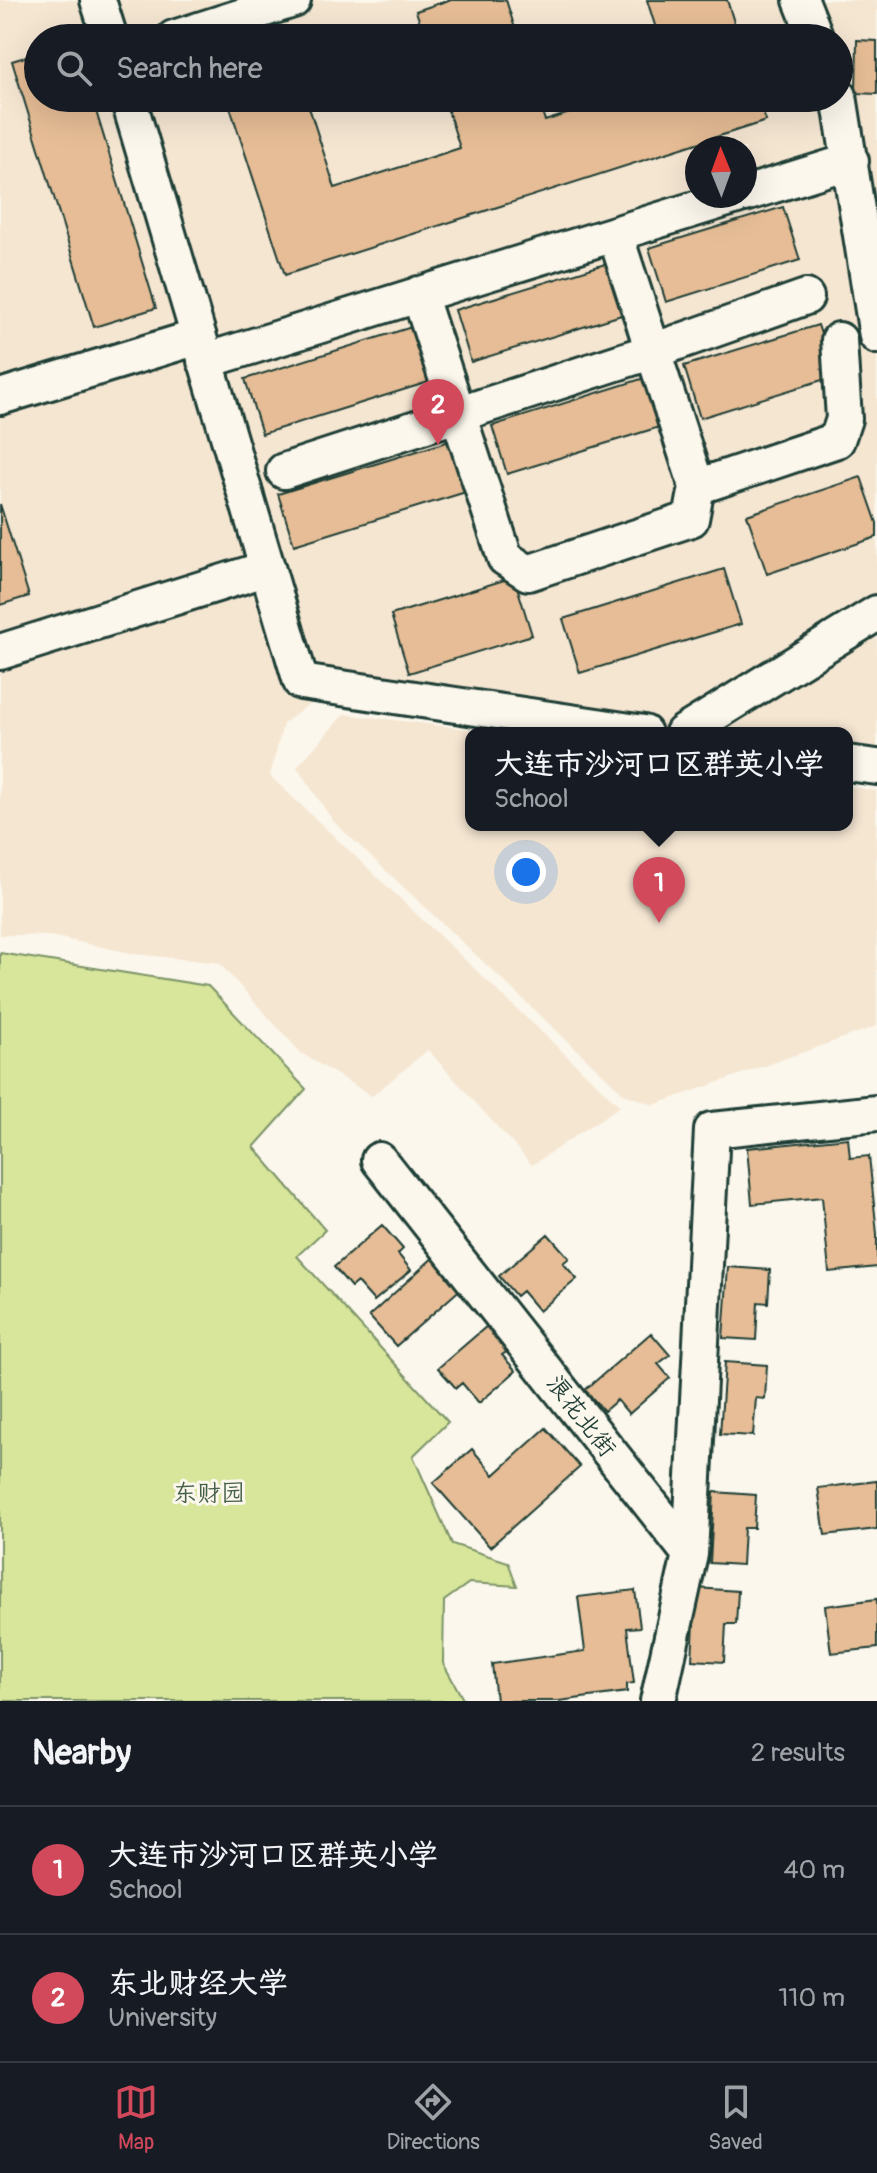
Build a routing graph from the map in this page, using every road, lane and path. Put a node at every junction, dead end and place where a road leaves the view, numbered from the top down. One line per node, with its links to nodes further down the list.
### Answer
1 (98, 0): 4 (street)
2 (293, 0): 5 (street)
3 (801, 0): 6 (street)
4 (106, 24)
5 (218, 24)
6 (810, 24)
7 (132, 112): 17 (street)
8 (842, 112): 9 (street)
9 (851, 161): 10 (street); 15 (street)
10 (757, 190)
11 (698, 208): 12 (street)
12 (615, 234): 13 (street); 18 (street)
13 (419, 294): 17 (street); 20 (street)
14 (806, 297): 18 (street)
15 (877, 336)
16 (839, 340): 22 (street)
17 (201, 349): 19 (street); 23 (street)
18 (653, 351): 20 (street); 22 (street)
19 (0, 397)
20 (458, 414): 21 (street); 22 (street)
21 (284, 471)
22 (697, 487)
23 (265, 569): 25 (street); 26 (street)
24 (877, 613): 27 (street)
25 (0, 652)
26 (604, 727)
27 (693, 727)
28 (853, 764): 29 (street)
29 (877, 767)
30 (877, 1113): 32 (street)
31 (379, 1160): 32 (street, 浪花北街)
32 (690, 1554): 33 (street)
33 (658, 1701)

